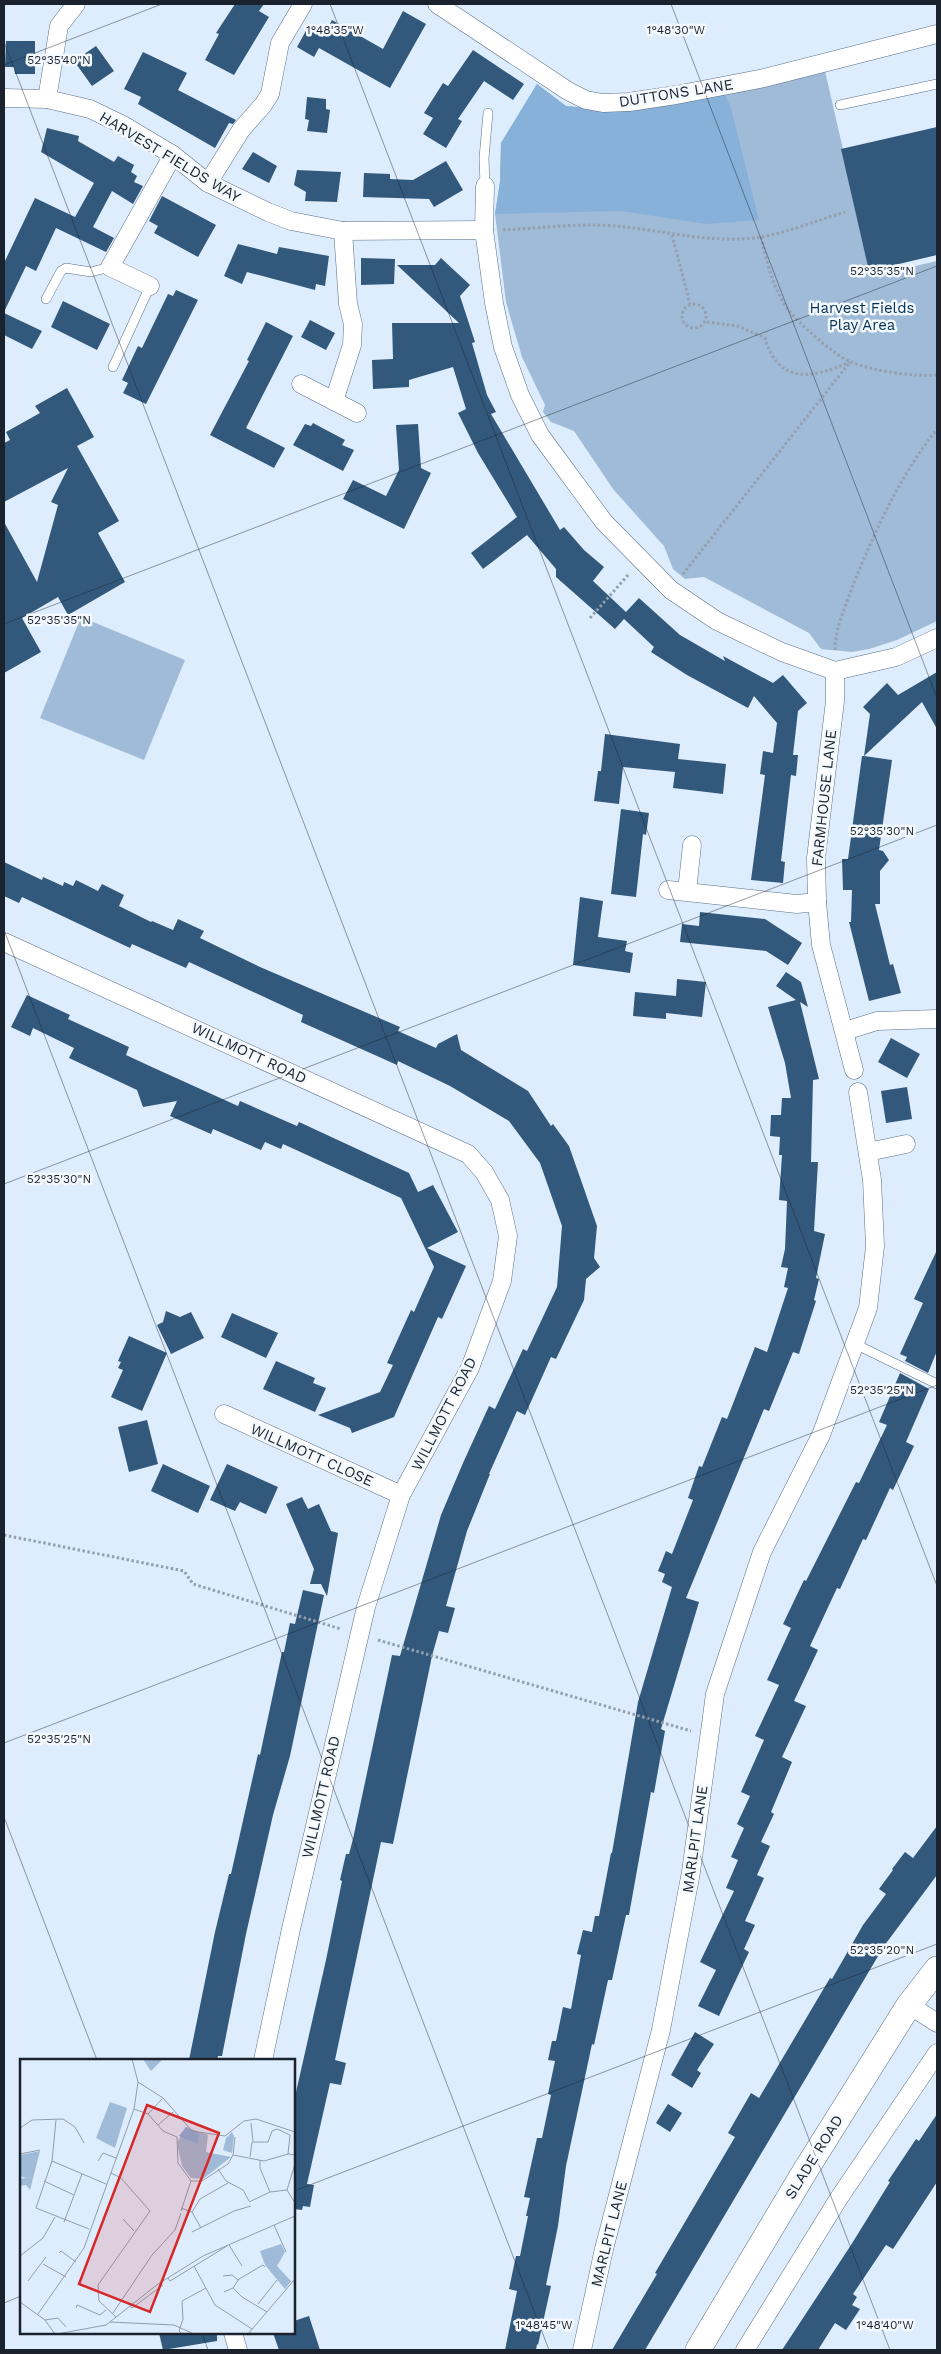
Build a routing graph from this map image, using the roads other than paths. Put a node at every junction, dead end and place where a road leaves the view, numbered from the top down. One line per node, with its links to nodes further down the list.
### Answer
1 (76, 4): 7 (street)
2 (303, 4): 11 (street)
3 (437, 4): 4 (street, DUTTONS LANE)
4 (937, 34)
5 (937, 84): 8 (lane)
6 (4, 98): 7 (street, HARVEST FIELDS WAY)
7 (47, 99): 10 (street, HARVEST FIELDS WAY)
8 (840, 105)
9 (488, 114): 12 (lane)
10 (173, 155): 11 (street, HARVEST FIELDS WAY); 15 (street)
11 (208, 183): 13 (street, HARVEST FIELDS WAY)
12 (485, 186): 14 (street)
13 (343, 230): 14 (street, HARVEST FIELDS WAY); 20 (street)
14 (484, 230): 23 (street)
15 (110, 267): 16 (street); 17 (lane)
16 (150, 286): 18 (lane)
17 (46, 299)
18 (113, 367)
19 (302, 384): 20 (street)
20 (334, 401): 21 (street)
21 (357, 413)
22 (937, 638): 23 (street)
23 (835, 671): 27 (street, FARMHOUSE LANE)
24 (692, 845): 26 (street)
25 (668, 890): 26 (street)
26 (687, 891): 27 (street)
27 (817, 902): 30 (street, FARMHOUSE LANE)
28 (4, 942): 38 (street, WILLMOTT ROAD)
29 (937, 1019): 30 (street)
30 (845, 1031): 31 (street, FARMHOUSE LANE)
31 (854, 1070)
32 (858, 1092): 34 (street, MARLPIT LANE)
33 (906, 1144): 34 (street)
34 (868, 1152): 35 (street, MARLPIT LANE)
35 (855, 1344): 36 (lane); 46 (street, MARLPIT LANE)
36 (937, 1384)
37 (224, 1414): 38 (street, WILLMOTT CLOSE)
38 (401, 1495): 43 (street, WILLMOTT ROAD)
39 (937, 1969): 40 (main road, SLADE ROAD)
40 (909, 2005): 41 (street); 47 (main road, SLADE ROAD)
41 (937, 2023)
42 (937, 2053): 48 (street)
43 (263, 2059)
44 (233, 2334): 45 (street)
45 (238, 2350)
46 (582, 2350)
47 (698, 2350)
48 (745, 2350)

